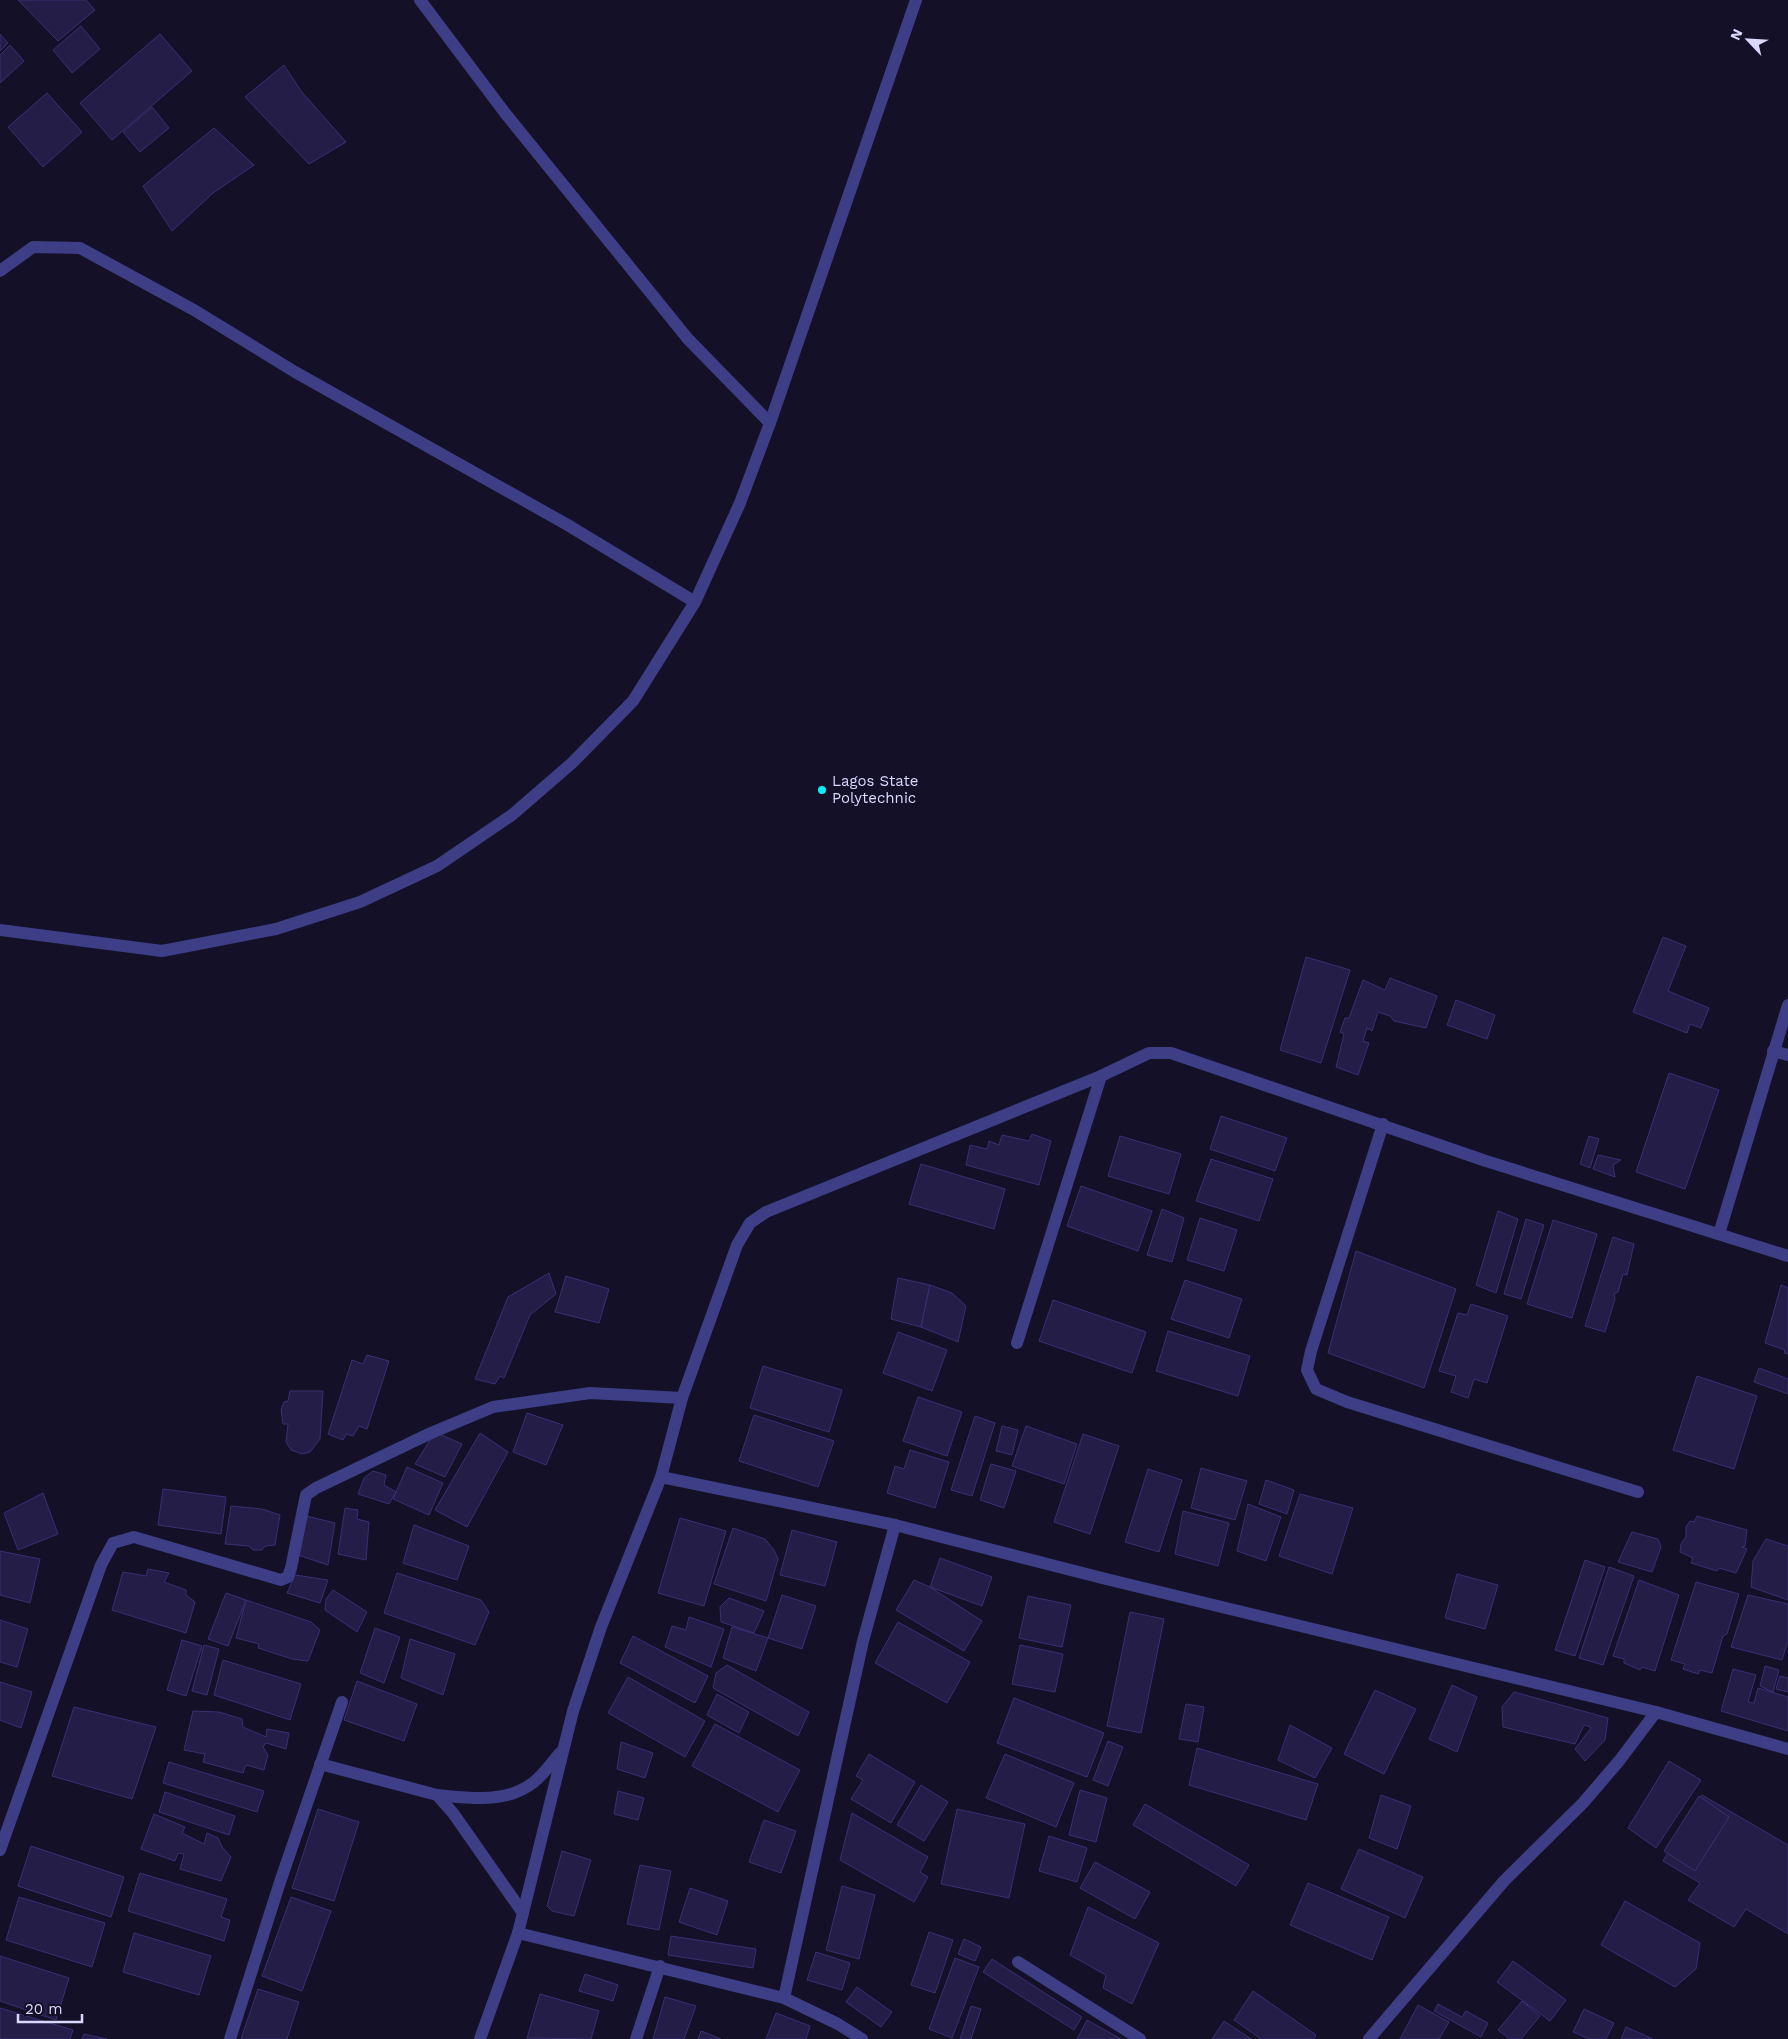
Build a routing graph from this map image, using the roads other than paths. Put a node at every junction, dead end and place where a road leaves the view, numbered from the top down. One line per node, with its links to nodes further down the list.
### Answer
1 (420, 0): 4 (street)
2 (916, 0): 4 (street)
3 (0, 271): 5 (street)
4 (770, 423): 5 (street)
5 (695, 602): 6 (street)
6 (0, 930)
7 (1788, 1005): 8 (street)
8 (1773, 1051): 9 (street); 12 (street)
9 (1788, 1055)
10 (1101, 1076): 11 (street); 14 (street); 15 (street)
11 (1383, 1124): 12 (street); 17 (street)
12 (1719, 1234): 13 (street)
13 (1788, 1256)
14 (1017, 1343)
15 (682, 1398): 16 (street); 25 (street)
16 (660, 1477): 18 (street); 22 (street)
17 (1638, 1492)
18 (895, 1525): 20 (street); 31 (street)
19 (342, 1702): 23 (street)
20 (1656, 1712): 21 (street); 37 (street)
21 (1788, 1749)
22 (561, 1753): 24 (street); 27 (street)
23 (320, 1764): 24 (street); 32 (street)
24 (437, 1795): 27 (street)
25 (5, 1816): 26 (street)
26 (0, 1850)
27 (523, 1913): 28 (street)
28 (518, 1933): 30 (street); 33 (street)
29 (1018, 1962): 36 (street)
30 (660, 1966): 31 (street); 34 (street)
31 (784, 1998): 35 (street)
32 (230, 2039)
33 (480, 2039)
34 (636, 2039)
35 (862, 2039)
36 (1140, 2039)
37 (1369, 2039)

